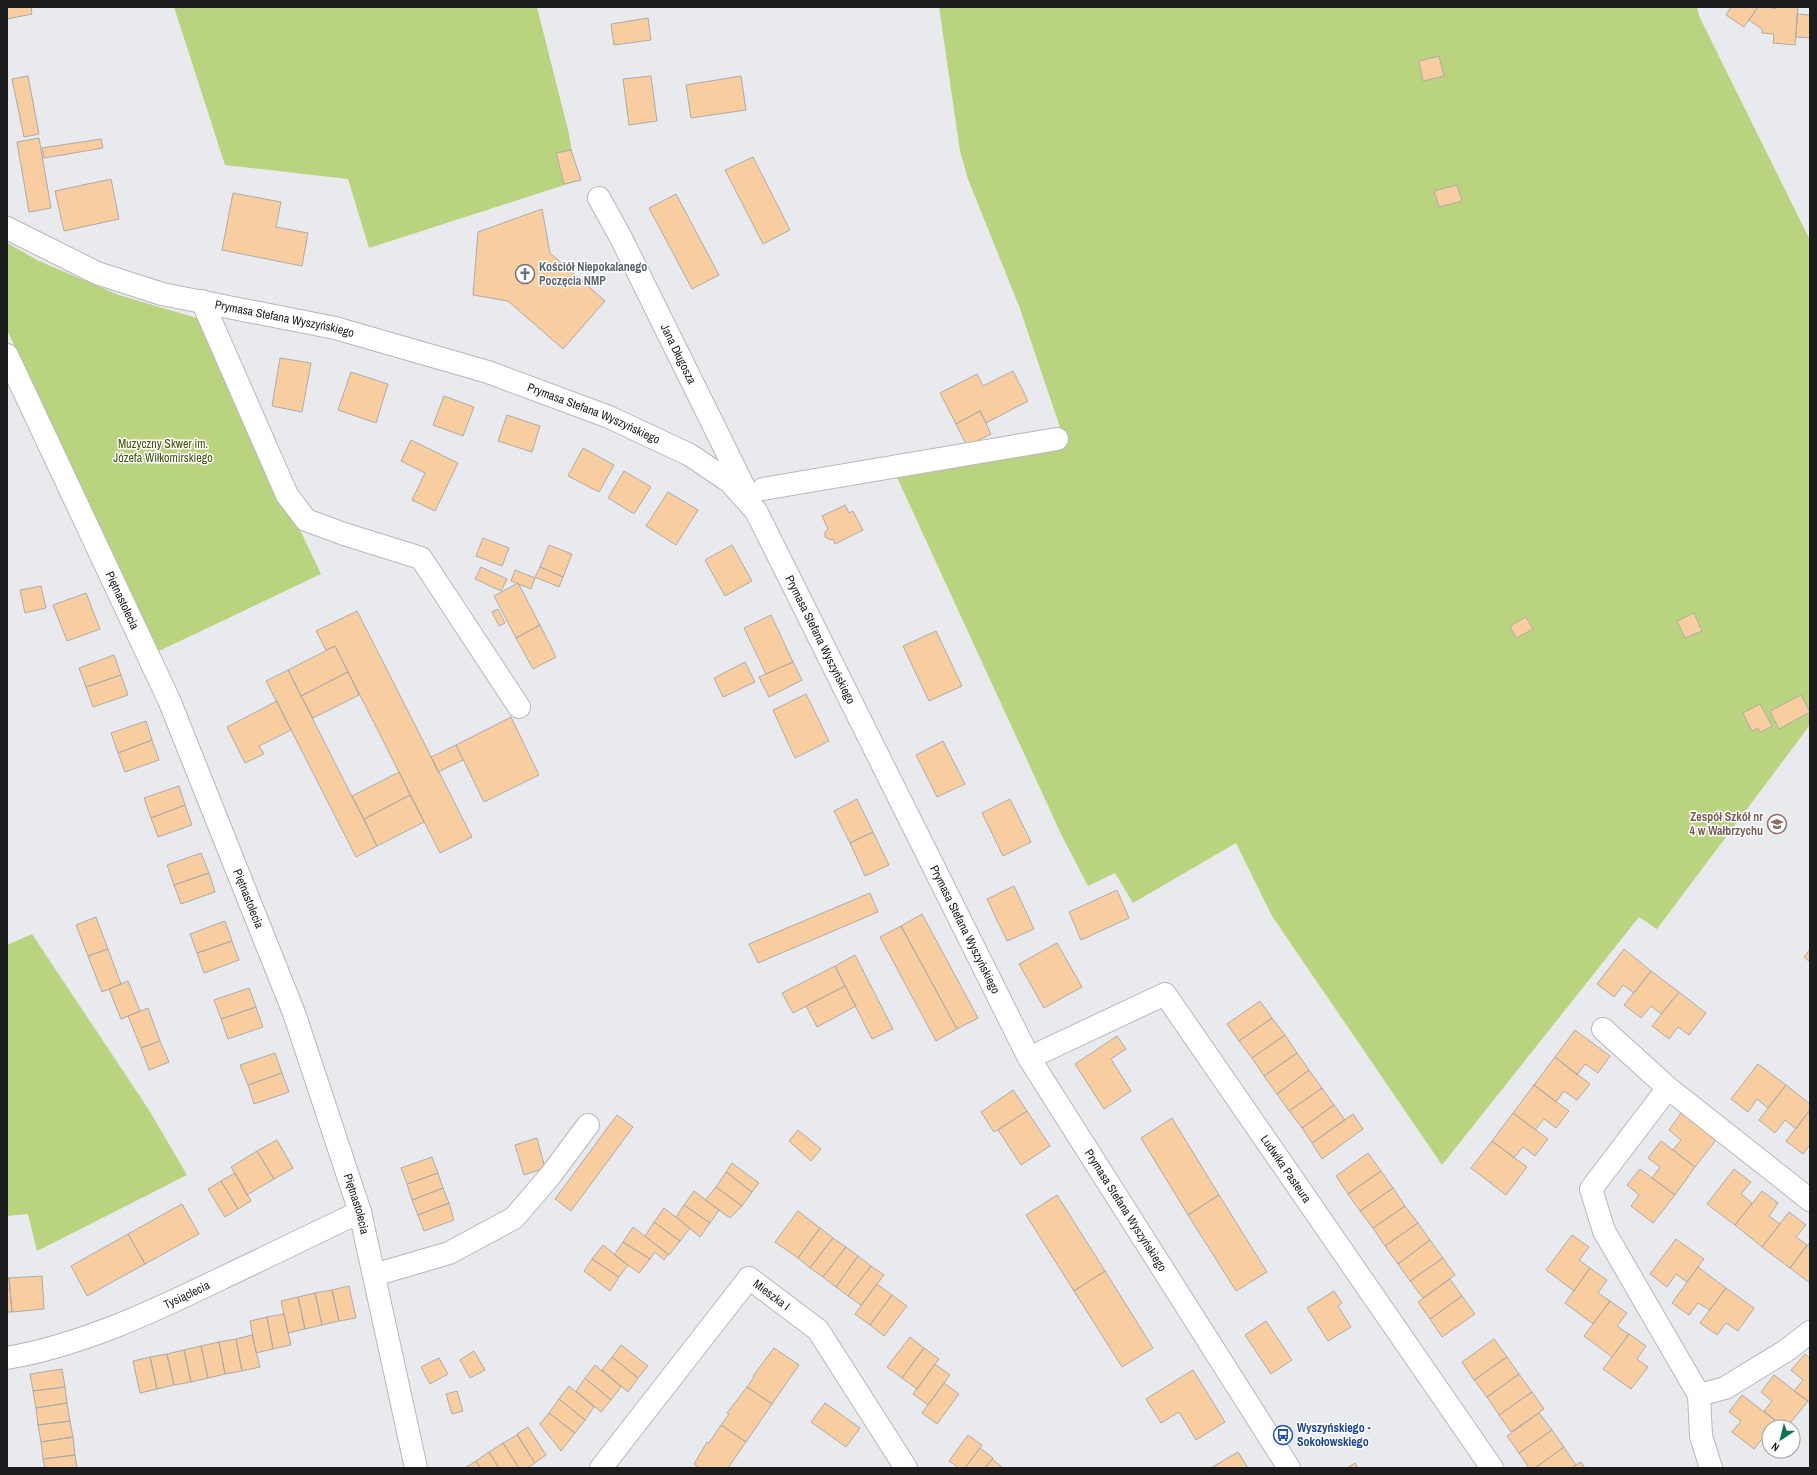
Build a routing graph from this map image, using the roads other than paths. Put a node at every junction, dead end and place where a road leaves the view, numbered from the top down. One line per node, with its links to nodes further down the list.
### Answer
1 (599, 198): 7 (street, Jana Długosza)
2 (7, 228): 3 (street, Prymasa Stefana Wyszyńskiego)
3 (202, 302): 7 (street, Prymasa Stefana Wyszyńskiego); 8 (street)
4 (7, 355): 14 (street, Piętnastolecia)
5 (1057, 439): 6 (street)
6 (763, 489)
7 (756, 511): 10 (street, Prymasa Stefana Wyszyńskiego)
8 (519, 707)
9 (1603, 1029): 11 (street)
10 (1029, 1058): 22 (street, Prymasa Stefana Wyszyńskiego); 23 (street, Ludwika Pasteura)
11 (1668, 1088): 13 (street); 18 (street)
12 (588, 1125): 15 (street)
13 (1810, 1200)
14 (360, 1212): 15 (street, Piętnastolecia); 17 (street, Tysiąclecia)
15 (374, 1275): 19 (street, Piętnastolecia)
16 (1810, 1332): 18 (street)
17 (7, 1358)
18 (1699, 1395): 24 (street)
19 (416, 1468)
20 (601, 1468): 21 (street, Mieszka I)
21 (906, 1468)
22 (1289, 1468)
23 (1492, 1468)
24 (1711, 1468)

